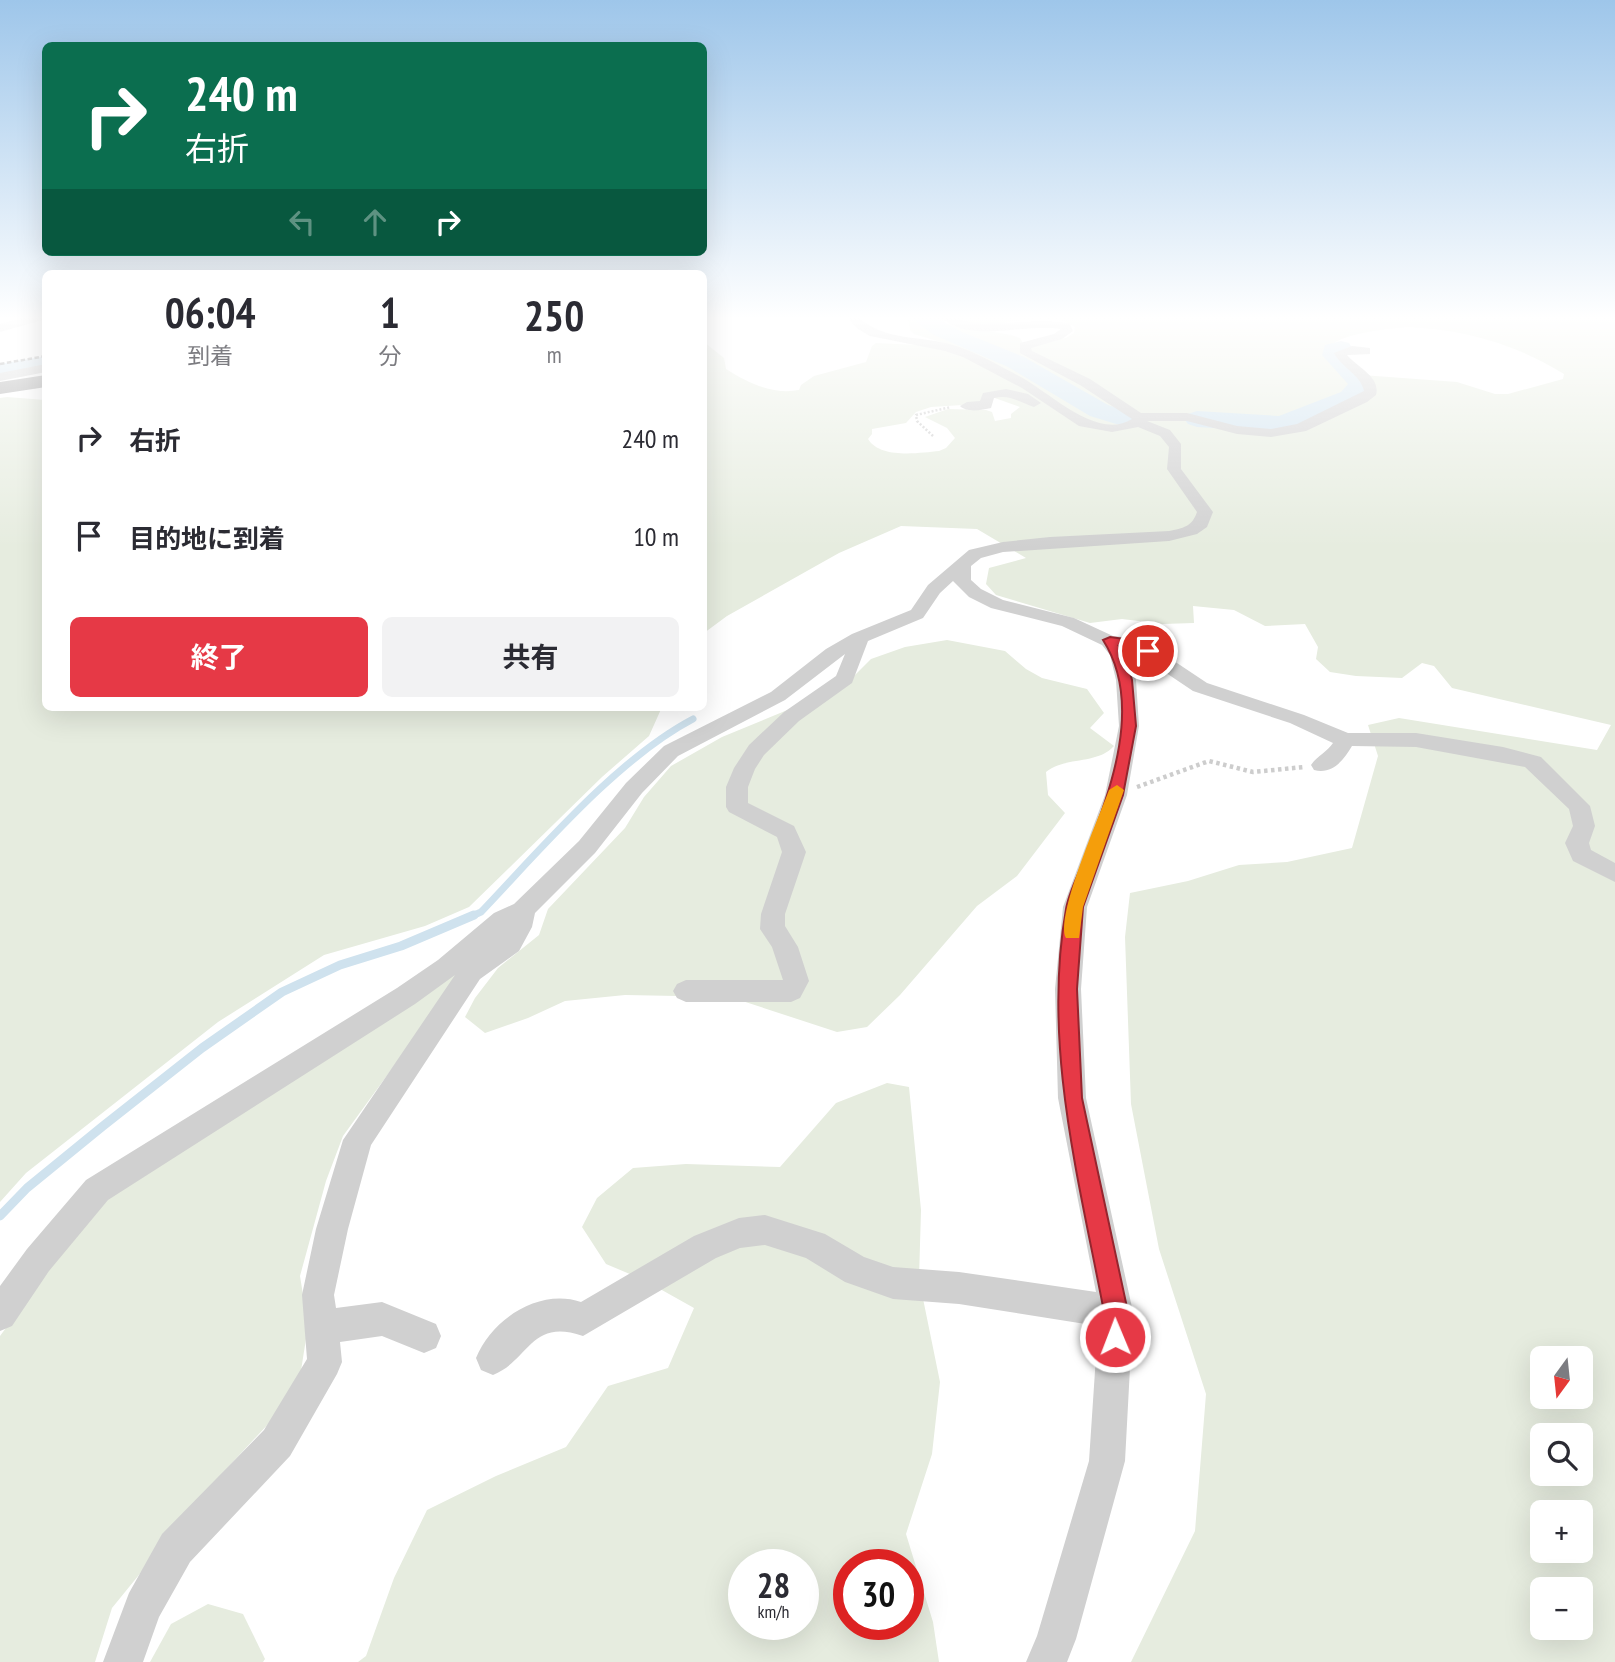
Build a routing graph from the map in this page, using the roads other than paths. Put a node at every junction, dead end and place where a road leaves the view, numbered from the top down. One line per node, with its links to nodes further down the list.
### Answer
1 (994, 394): 6 (street)
2 (1016, 394): 7 (street)
3 (1039, 394): 7 (street)
4 (1099, 394): 7 (street)
5 (1368, 394): 7 (street)
6 (967, 406)
7 (1133, 422): 8 (street)
8 (963, 566): 9 (street); 10 (street)
9 (859, 638): 14 (street); 15 (street)
10 (1110, 640): 11 (street); 16 (street)
11 (1345, 740): 12 (street); 13 (street)
12 (1322, 765)
13 (1615, 873)
14 (523, 910): 17 (street); 18 (street)
15 (686, 991)
16 (1116, 1312): 20 (street); 22 (street)
17 (0, 1314)
18 (323, 1333): 19 (street); 21 (street)
19 (424, 1336)
20 (493, 1358)
21 (123, 1662)
22 (1046, 1662)

